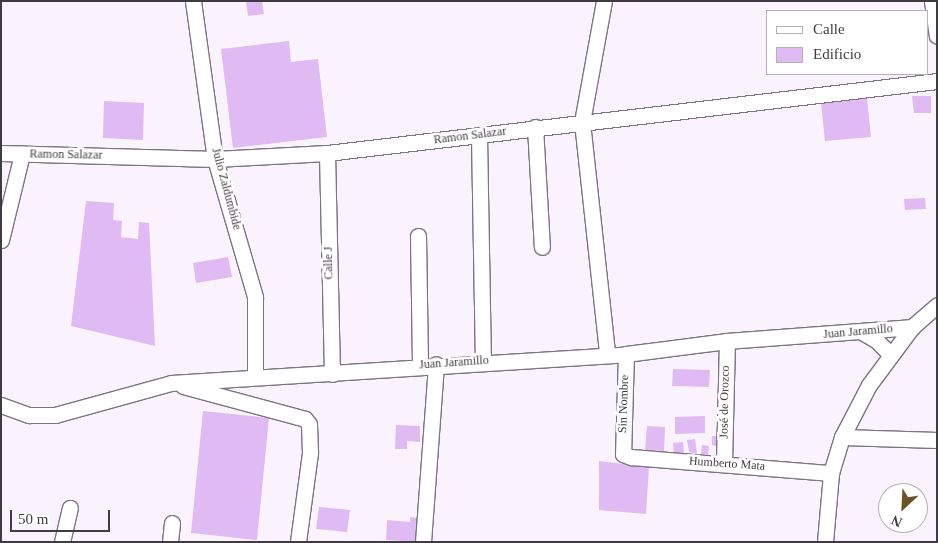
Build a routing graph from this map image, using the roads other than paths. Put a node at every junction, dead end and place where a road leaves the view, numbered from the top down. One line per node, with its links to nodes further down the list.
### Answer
1 (193, 1): 12 (street, Julio Zaldumbide)
2 (604, 1): 6 (street)
3 (932, 1): 4 (street)
4 (937, 36)
5 (937, 81): 6 (street, Ramon Salazar)
6 (582, 122): 7 (street, Ramon Salazar); 20 (street)
7 (535, 127): 8 (street, Ramon Salazar); 15 (street)
8 (479, 136): 10 (street, Ramon Salazar); 23 (street)
9 (1, 153): 11 (street, Ramon Salazar)
10 (327, 153): 12 (street, Ramon Salazar); 26 (street, Calle J)
11 (22, 154): 12 (street, Ramon Salazar); 14 (street)
12 (215, 159): 27 (street, Julio Zaldumbide)
13 (418, 236): 25 (street)
14 (1, 240)
15 (542, 247)
16 (937, 305): 17 (street)
17 (912, 327): 18 (street, Juan Jaramillo); 22 (street)
18 (862, 332): 19 (street, Juan Jaramillo); 22 (street)
19 (727, 341): 21 (street, Juan Jaramillo); 33 (street, José de Orozco)
20 (607, 354): 21 (street, Juan Jaramillo); 23 (street, Juan Jaramillo)
21 (626, 354): 32 (street, Sin Nombre)
22 (891, 355): 30 (street)
23 (483, 361): 24 (street, Juan Jaramillo)
24 (436, 364): 25 (street, Juan Jaramillo); 40 (street)
25 (420, 365): 26 (street, Juan Jaramillo)
26 (332, 374): 27 (street, Juan Jaramillo)
27 (255, 375): 28 (street, Juan Jaramillo)
28 (172, 383): 29 (street, Juan Jaramillo); 39 (street)
29 (1, 405)
30 (842, 437): 31 (street); 34 (street)
31 (937, 440)
32 (623, 454): 33 (street, Humberto Mata)
33 (724, 462): 34 (street, Humberto Mata)
34 (830, 473): 41 (street)
35 (70, 508): 37 (street)
36 (172, 523): 38 (street)
37 (62, 542)
38 (170, 542)
39 (298, 542)
40 (423, 542)
41 (825, 542)

